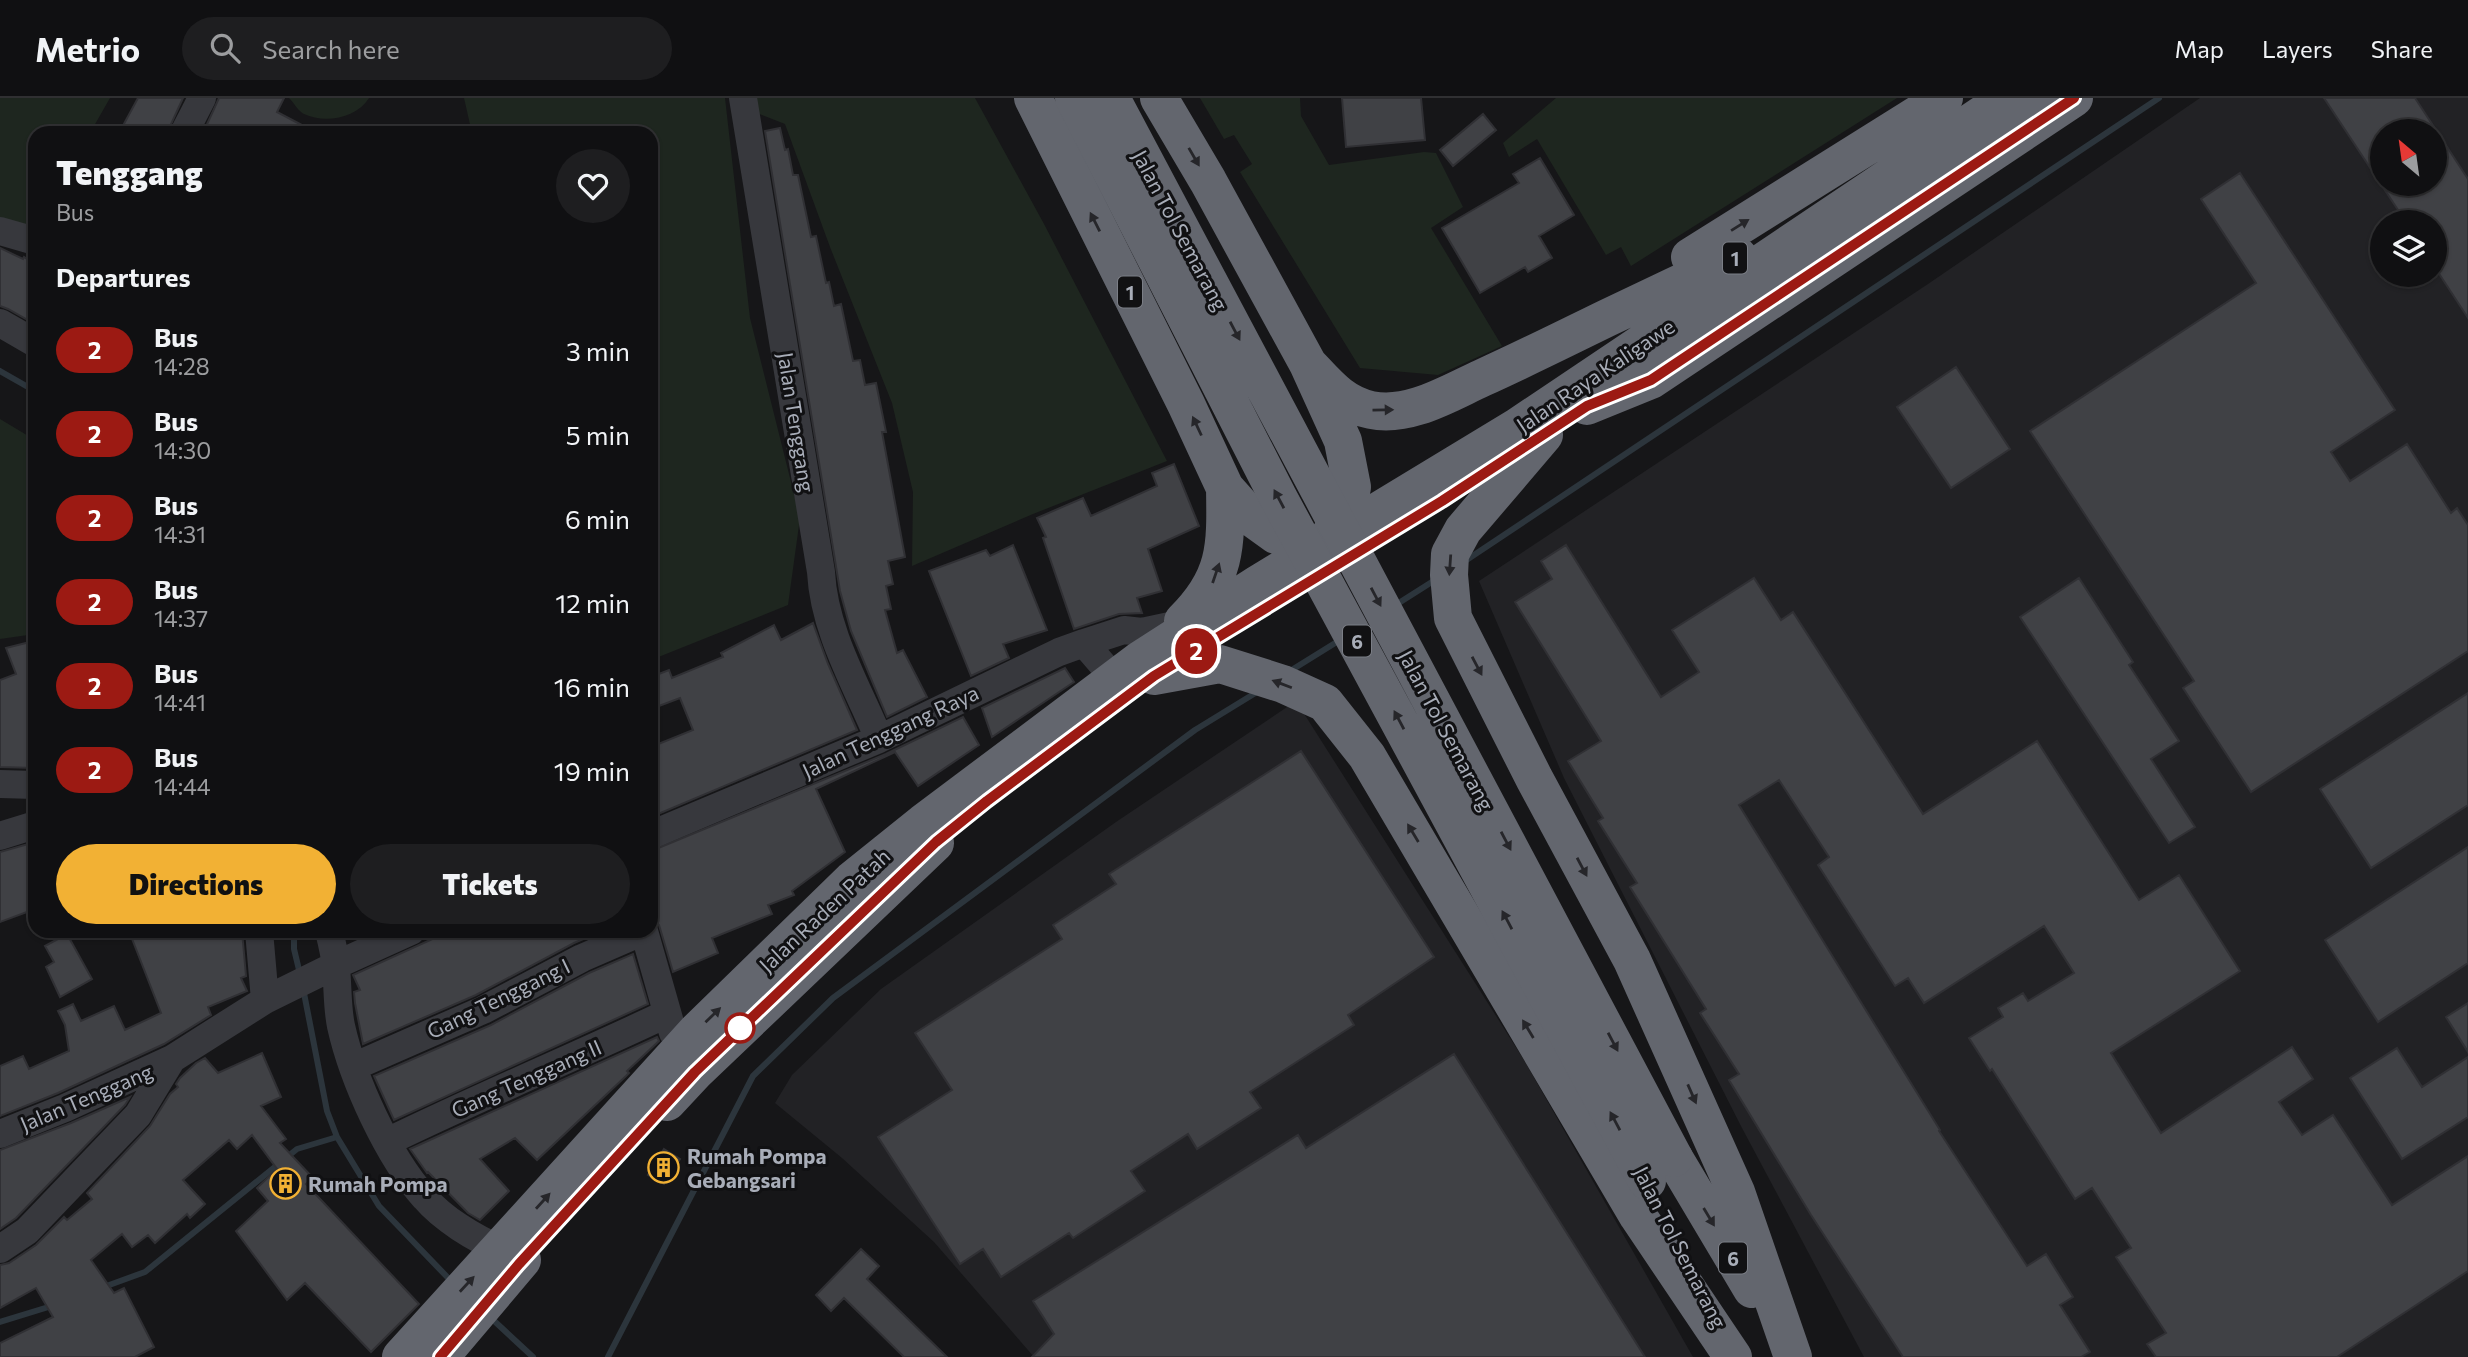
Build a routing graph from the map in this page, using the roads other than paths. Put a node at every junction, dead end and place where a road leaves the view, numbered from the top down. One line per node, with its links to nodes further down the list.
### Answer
1 (202, 98): 11 (street)
2 (743, 98): 27 (street, Jalan Tenggang)
3 (1033, 98): 20 (highway, 1, one-way to 3)
4 (1073, 98): 46 (highway, Jalan Tol Semarang / 6, one-way to 4, bridge)
5 (1111, 98): 46 (highway, Jalan Tol Semarang / 6, one-way to 46, bridge)
6 (1159, 98): 18 (highway, 1, one-way to 18)
7 (1944, 98): 15 (highway, one-way to 7)
8 (2007, 98): 12 (highway, 1)
9 (2043, 98): 19 (highway, 1)
10 (2074, 98): 19 (highway)
11 (188, 126)
12 (1865, 195): 15 (highway, 1); 22 (highway, Jalan Raya Kaligawe)
13 (0, 231): 14 (street)
14 (28, 239)
15 (1604, 320): 18 (highway, 1, one-way to 15)
16 (0, 323): 17 (street)
17 (28, 339)
18 (1308, 363): 22 (highway)
19 (1587, 406): 21 (highway, 1)
20 (1225, 488): 22 (highway, 1); 24 (highway, one-way to 20)
21 (1452, 516): 22 (highway, 1); 23 (highway, Jalan Raden Patah); 52 (highway, one-way to 52)
22 (1320, 547): 23 (highway); 26 (highway, Jalan Raden Patah)
23 (1254, 615): 26 (highway, Jalan Raden Patah)
24 (1179, 624): 25 (street, Jalan Tenggang Raya); 26 (highway)
25 (1084, 643): 26 (street); 27 (street, Jalan Tenggang Raya)
26 (1136, 672): 42 (highway, Jalan Raden Patah); 51 (highway, one-way to 26)
27 (880, 738): 31 (street, Jalan Tenggang Raya)
28 (0, 784): 29 (street)
29 (28, 785)
30 (28, 827): 32 (street)
31 (658, 832)
32 (0, 836)
33 (261, 938): 39 (street)
34 (330, 938): 38 (street)
35 (395, 938): 38 (street)
36 (628, 938): 43 (street, Gang Tenggang I)
37 (646, 938): 40 (street)
38 (333, 966): 39 (street); 43 (street)
39 (270, 998): 41 (street)
40 (666, 1014): 42 (street); 45 (street, Gang Tenggang II)
41 (172, 1059): 44 (street, Jalan Tenggang); 47 (street)
42 (687, 1060): 48 (highway, Jalan Raden Patah)
43 (353, 1068): 45 (street)
44 (0, 1134)
45 (387, 1142): 48 (street)
46 (1661, 1169): 51 (highway, Jalan Tol Semarang / 6); 52 (highway, Jalan Tol Semarang / 6, one-way to 52)
47 (0, 1249)
48 (505, 1255): 49 (highway, Jalan Raden Patah)
49 (446, 1336): 50 (highway, Jalan Raden Patah)
50 (401, 1357)
51 (1735, 1357)
52 (1793, 1357)

